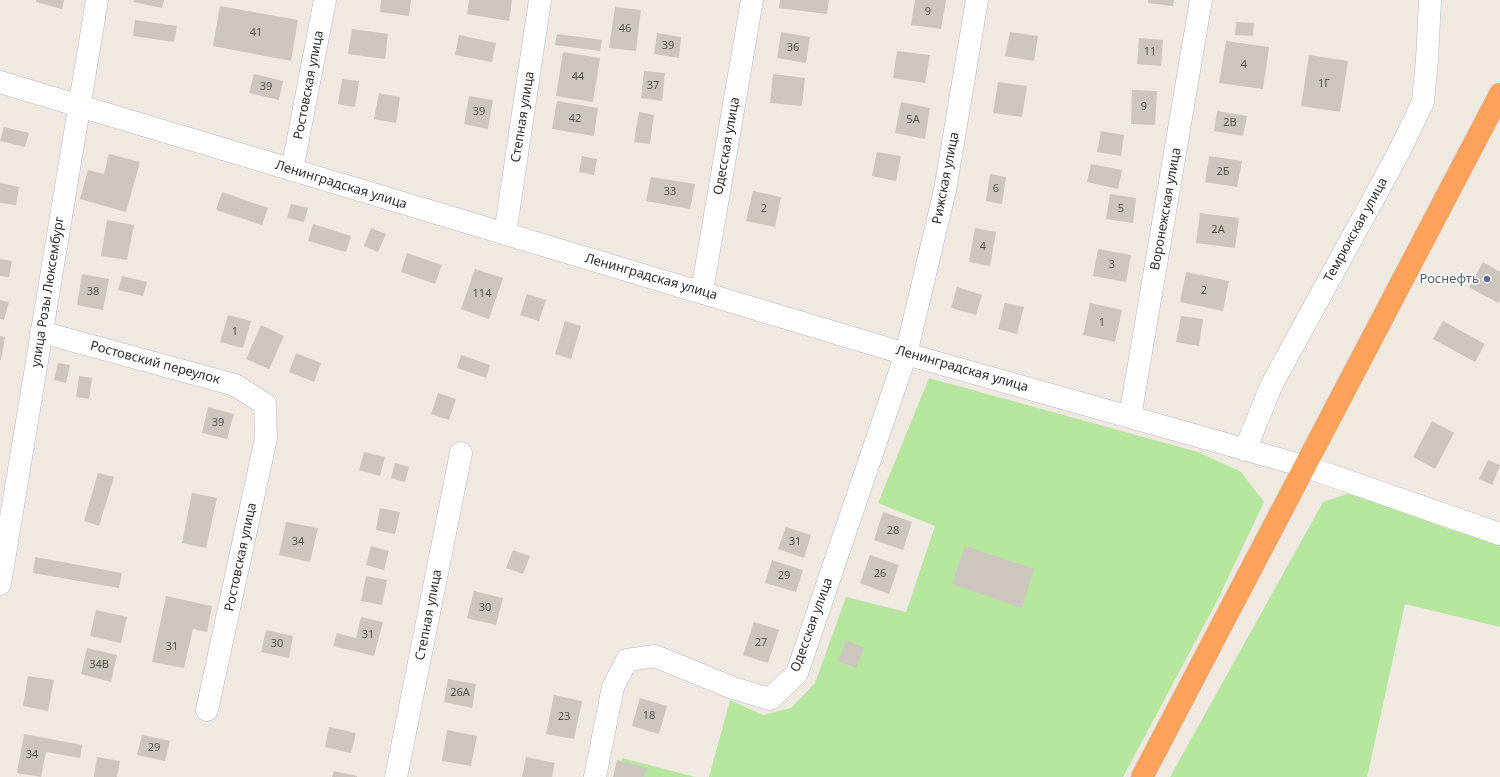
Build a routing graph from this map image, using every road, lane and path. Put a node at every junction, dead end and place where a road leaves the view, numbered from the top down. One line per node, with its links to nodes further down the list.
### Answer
1 (96, 0): 10 (street, улица Розы Люксембург)
2 (325, 0): 11 (street, Ростовская улица)
3 (540, 0): 12 (street, Степная улица)
4 (752, 0): 13 (street, Одесская улица)
5 (977, 0): 15 (street, Рижская улица)
6 (1201, 0): 17 (street, Воронежская улица)
7 (1430, 0): 18 (street, Темрюкская улица)
8 (0, 82): 10 (street, Ленинградская улица)
9 (1500, 94): 20 (highway)
10 (78, 106): 11 (street, Ленинградская улица); 14 (street, улица Розы Люксембург)
11 (292, 170): 12 (street, Ленинградская улица)
12 (505, 234): 13 (street, Ленинградская улица)
13 (702, 292): 15 (street, Ленинградская улица)
14 (42, 332): 16 (street, Ростовский переулок); 22 (street, улица Розы Люксембург)
15 (906, 354): 17 (street, Ленинградская улица); 25 (street, Одесская улица)
16 (265, 404): 23 (street, Ростовская улица)
17 (1130, 417): 18 (street, Ленинградская улица)
18 (1245, 450): 20 (street, Ленинградская улица)
19 (461, 453): 24 (street, Степная улица)
20 (1304, 466): 21 (street, Ленинградская улица); 26 (highway)
21 (1500, 534)
22 (0, 584)
23 (207, 710)
24 (396, 777)
25 (595, 777)
26 (1142, 777)

